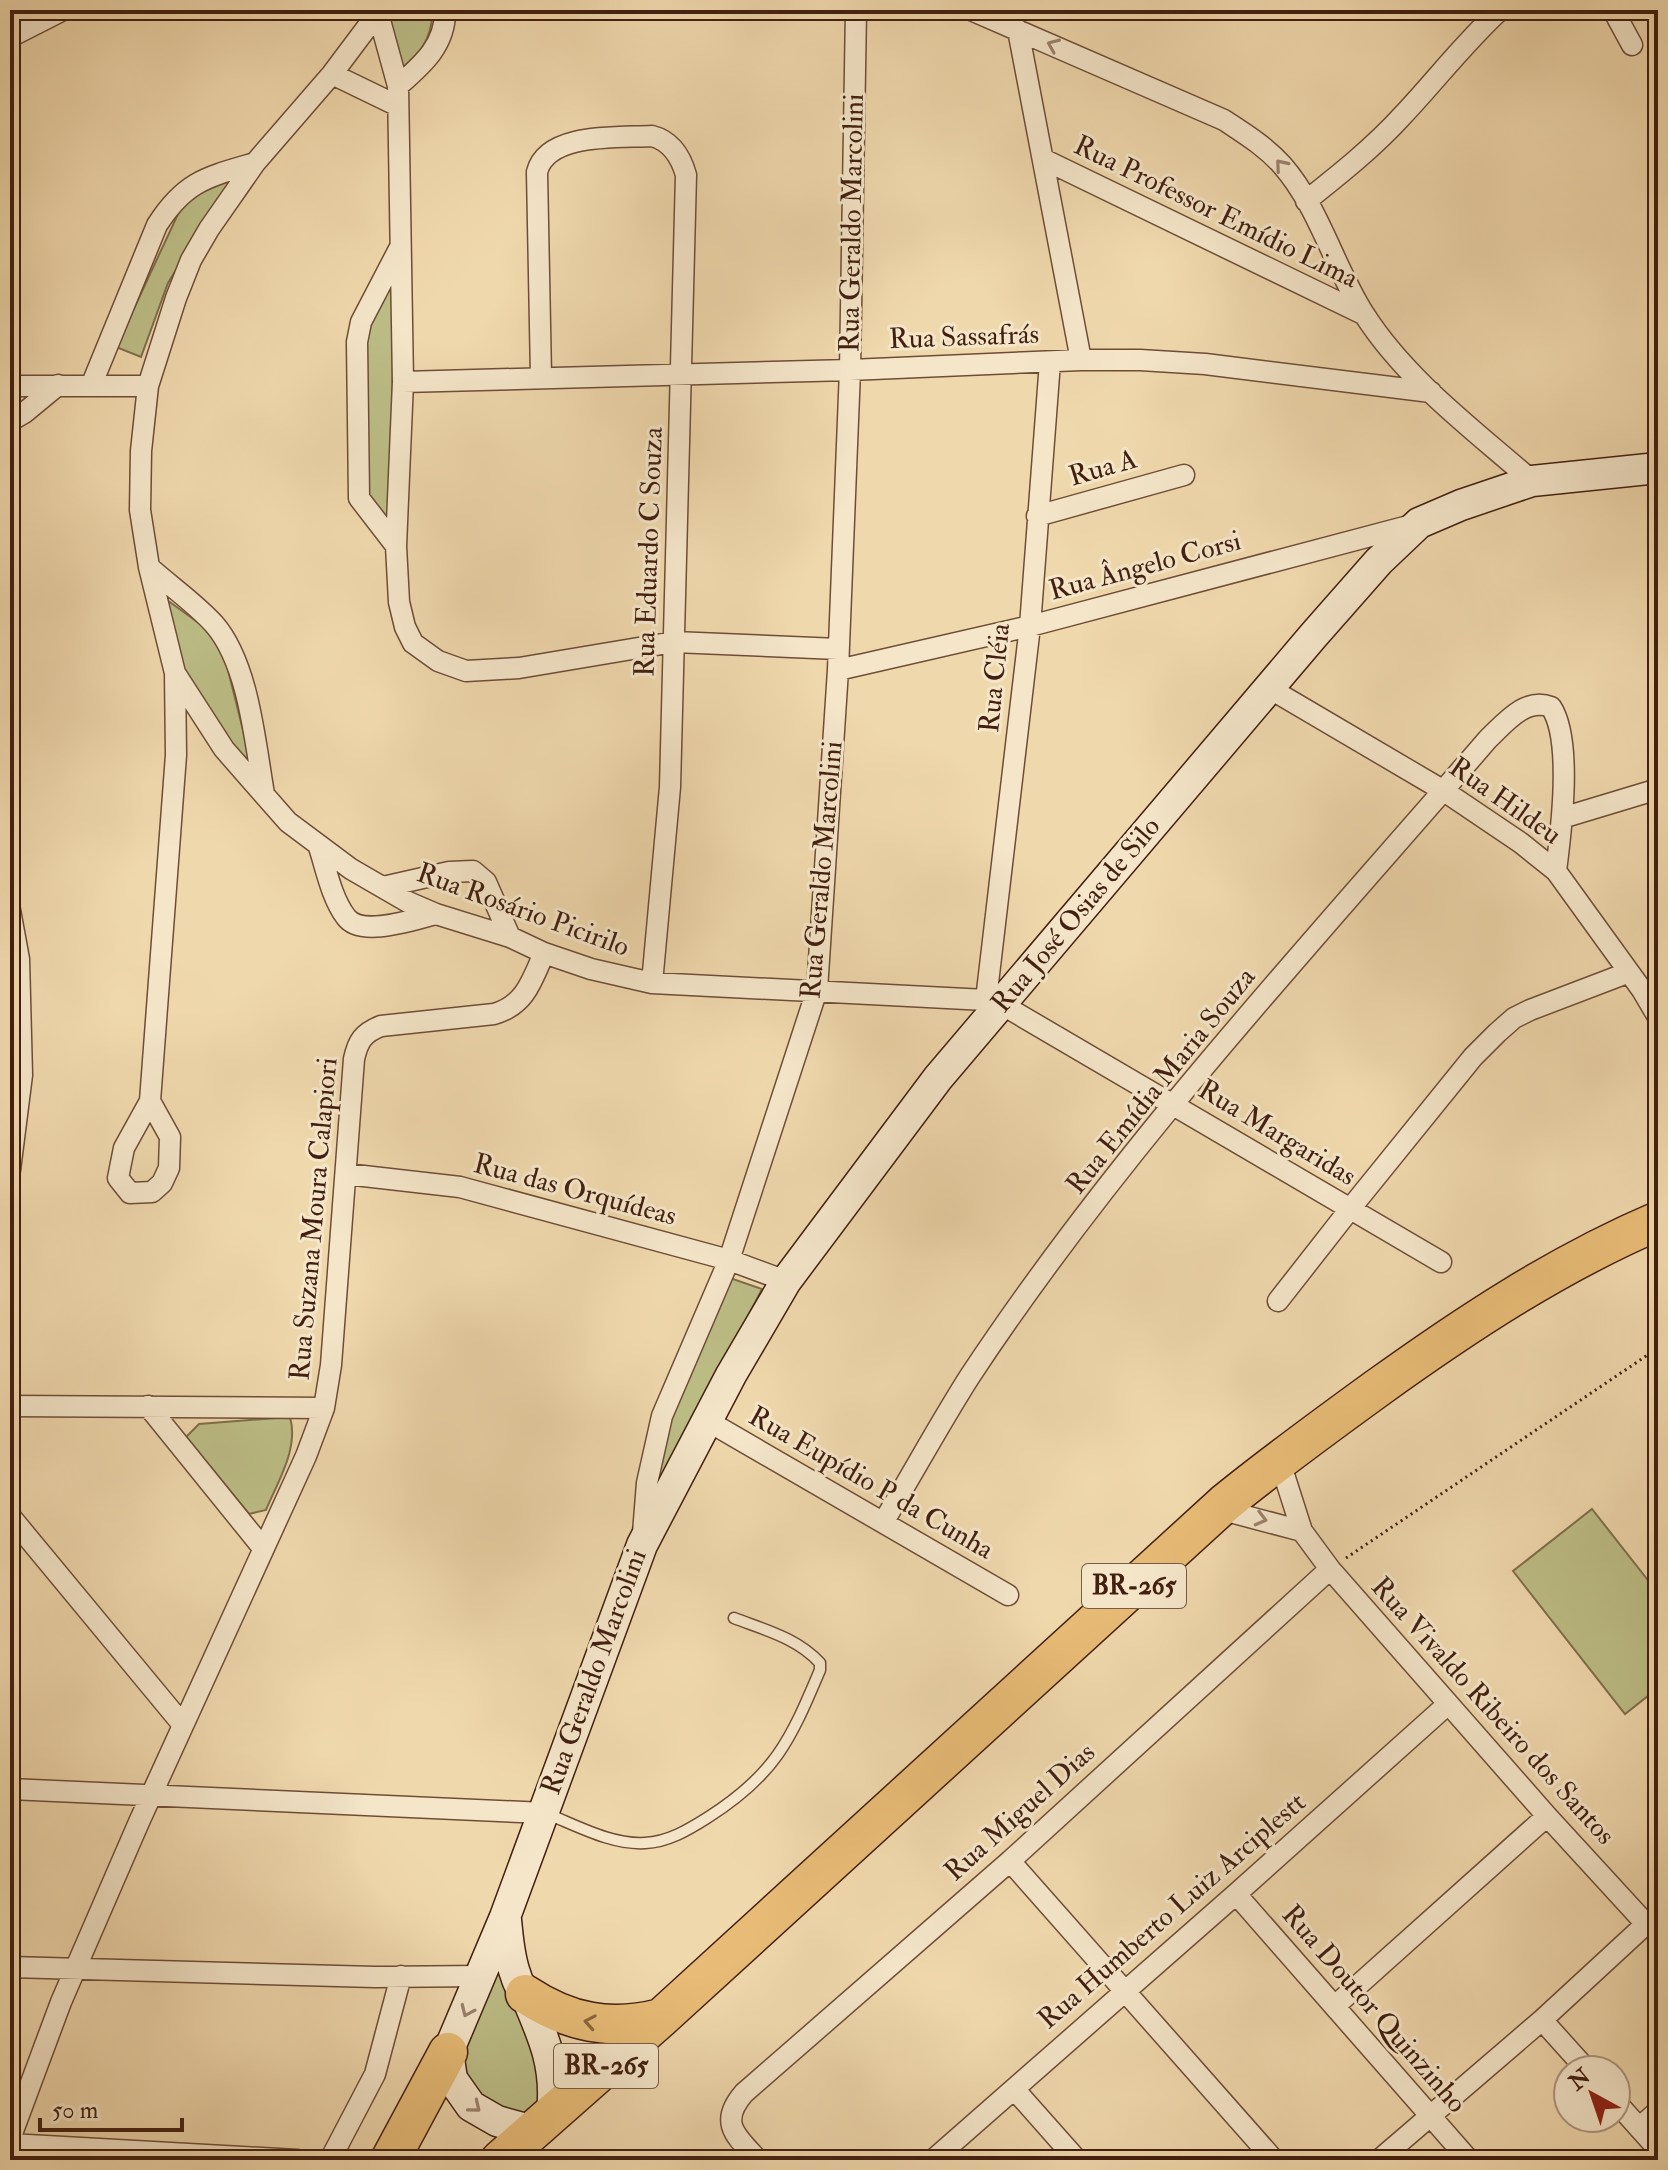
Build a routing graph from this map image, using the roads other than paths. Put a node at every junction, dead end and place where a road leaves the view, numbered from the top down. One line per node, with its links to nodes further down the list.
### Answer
1 (63, 10): 9 (street)
2 (445, 10): 12 (street)
3 (856, 10): 20 (street, Rua Geraldo Marcolini)
4 (971, 10): 8 (street)
5 (1500, 10): 15 (street)
6 (1613, 10): 10 (street)
7 (379, 11): 11 (street); 12 (street)
8 (1018, 30): 13 (street); 15 (street, one-way to 8)
9 (10, 37)
10 (1632, 45)
11 (332, 74): 12 (street); 14 (street)
12 (398, 96): 16 (street)
13 (1043, 159): 17 (street, Rua Professor Emídio Lima); 18 (street)
14 (255, 163): 26 (street); 27 (street)
15 (1306, 201): 17 (street)
16 (399, 249): 23 (street); 35 (street)
17 (1365, 315): 28 (street)
18 (1081, 360): 19 (street, Rua Sassafrás); 28 (street, Rua Sassafrás)
19 (1050, 362): 20 (street, Rua Sassafrás); 33 (street, Rua Cléia)
20 (850, 370): 21 (street, Rua Sassafrás); 39 (street, Rua Geraldo Marcolini)
21 (681, 373): 22 (street, Rua Sassafrás); 22 (street, Rua Eduardo C Souza); 38 (street, Rua Eduardo C Souza)
22 (541, 376): 23 (street, Rua Sassafrás)
23 (403, 382): 35 (street)
24 (58, 385): 25 (street); 26 (street); 29 (street)
25 (10, 386)
26 (91, 386): 27 (street)
27 (148, 386): 36 (street)
28 (1431, 392): 32 (street)
29 (10, 421)
30 (1658, 468): 32 (street, Rua José Osias de Silo)
31 (1184, 475): 33 (street, Rua A)
32 (1532, 481): 34 (street, Rua José Osias de Silo)
33 (1037, 516): 37 (street, Rua Cléia)
34 (1419, 523): 37 (street, Rua Ângelo Corsi); 42 (street, Rua José Osias de Silo)
35 (396, 546): 38 (street)
36 (149, 567): 41 (street); 45 (street)
37 (1030, 626): 40 (street, Rua Ângelo Corsi); 58 (street, Rua Cléia)
38 (674, 642): 39 (street); 55 (street, Rua Eduardo C Souza)
39 (838, 649): 40 (street, Rua Geraldo Marcolini)
40 (838, 670): 57 (street, Rua Geraldo Marcolini)
41 (175, 673): 45 (street, Rua Rosário Picirilo); 60 (street)
42 (1269, 688): 44 (street, Rua Hildeu); 58 (street, Rua José Osias de Silo)
43 (1658, 789): 46 (street)
44 (1444, 791): 46 (street, Rua Emídia Maria Souza); 48 (street, Rua Hildeu); 61 (street, Rua Emídia Maria Souza)
45 (265, 798): 47 (street, Rua Rosário Picirilo)
46 (1562, 818): 48 (street)
47 (319, 847): 49 (street, Rua Rosário Picirilo); 51 (street)
48 (1556, 871): 54 (street, Rua Hildeu)
49 (383, 887): 51 (street, Rua Rosário Picirilo); 52 (street)
50 (10, 910): 62 (street)
51 (436, 914): 52 (street, Rua Rosário Picirilo)
52 (510, 937): 53 (street, Rua Rosário Picirilo)
53 (544, 953): 55 (street, Rua Rosário Picirilo); 63 (street, Rua Suzana Moura Calapiori)
54 (1627, 973): 56 (street, Rua Hildeu); 64 (street)
55 (657, 984): 57 (street, Rua Rosário Picirilo)
56 (1650, 988): 59 (street, Rua Hildeu)
57 (817, 990): 58 (street, Rua Rosário Picirilo); 66 (street, Rua Geraldo Marcolini)
58 (994, 1002): 61 (street, Rua Margaridas); 68 (street, Rua José Osias de Silo)
59 (1658, 1017)
60 (150, 1101)
61 (1174, 1105): 64 (street, Rua Margaridas); 77 (street, Rua Emídia Maria Souza)
62 (10, 1170)
63 (346, 1174): 66 (street, Rua das Orquídeas); 72 (street, Rua Suzana Moura Calapiori)
64 (1350, 1209): 67 (street, Rua Margaridas); 69 (street)
65 (1658, 1221): 74 (highway, BR-265)
66 (729, 1260): 68 (street, Rua das Orquídeas); 79 (street, Rua Geraldo Marcolini)
67 (1441, 1262)
68 (786, 1281): 73 (street, Rua José Osias de Silo)
69 (1278, 1301)
70 (10, 1406): 71 (street, Rua Suzana Moura Calapiori)
71 (148, 1406): 72 (street, Rua Suzana Moura Calapiori); 80 (street)
72 (324, 1408): 80 (street)
73 (706, 1420): 77 (street, Rua Eupídio P da Cunha); 79 (street, Rua José Osias de Silo)
74 (1279, 1459): 75 (highway, BR-265); 78 (street, Rua Vivaldo Ribeiro dos Santos)
75 (1219, 1509): 78 (street, one-way to 78); 101 (highway, BR-265)
76 (10, 1516): 85 (street)
77 (884, 1521): 82 (street, Rua Eupídio P da Cunha)
78 (1302, 1531): 81 (street, Rua Vivaldo Ribeiro dos Santos)
79 (642, 1545): 88 (street, Rua Geraldo Marcolini)
80 (262, 1547): 85 (street)
81 (1330, 1569): 84 (street, Rua Vivaldo Ribeiro dos Santos); 90 (street, Rua Miguel Dias)
82 (1008, 1595)
83 (734, 1618): 88 (lane)
84 (1448, 1704): 89 (street, Rua Vivaldo Ribeiro dos Santos); 91 (street, Rua Humberto Luiz Arciplestt)
85 (183, 1725): 87 (street)
86 (10, 1789): 87 (street)
87 (151, 1796): 88 (street); 95 (street)
88 (544, 1813): 92 (street, Rua Geraldo Marcolini)
89 (1547, 1816): 93 (street, Rua Vivaldo Ribeiro dos Santos); 100 (street)
90 (1010, 1861): 98 (street); 117 (street, Rua Miguel Dias)
91 (1236, 1894): 98 (street, Rua Humberto Luiz Arciplestt); 100 (street, Rua Doutor Quinzinho)
92 (505, 1917): 97 (street, Rua Geraldo Marcolini); 99 (street, Rua Geraldo Marcolini)
93 (1652, 1918): 102 (street)
94 (10, 1967): 95 (street)
95 (76, 1968): 96 (street); 111 (street)
96 (401, 1976): 97 (street); 114 (street)
97 (482, 1976): 103 (street, Rua Geraldo Marcolini, one-way to 103)
98 (1125, 1989): 105 (street, Rua Humberto Luiz Arciplestt); 120 (street)
99 (525, 1994): 101 (highway, one-way to 99); 109 (street, Rua Geraldo Marcolini)
100 (1336, 2005): 107 (street, Rua Doutor Quinzinho)
101 (661, 2018): 109 (highway, BR-265)
102 (1542, 2020): 104 (street); 107 (street)
103 (448, 2052): 109 (street, one-way to 109); 115 (highway)
104 (1573, 2054)
105 (1014, 2089): 118 (street, Rua Humberto Luiz Arciplestt); 119 (street)
106 (1658, 2111): 110 (street)
107 (1429, 2115): 121 (street); 122 (street, Rua Doutor Quinzinho)
108 (1632, 2120): 110 (street)
109 (542, 2122): 116 (highway, BR-265)
110 (1639, 2128): 112 (street)
111 (10, 2141): 113 (street)
112 (1658, 2149)
113 (297, 2160)
114 (330, 2160)
115 (390, 2160)
116 (500, 2160)
117 (758, 2160)
118 (933, 2160)
119 (1077, 2160)
120 (1274, 2160)
121 (1379, 2160)
122 (1469, 2160)

